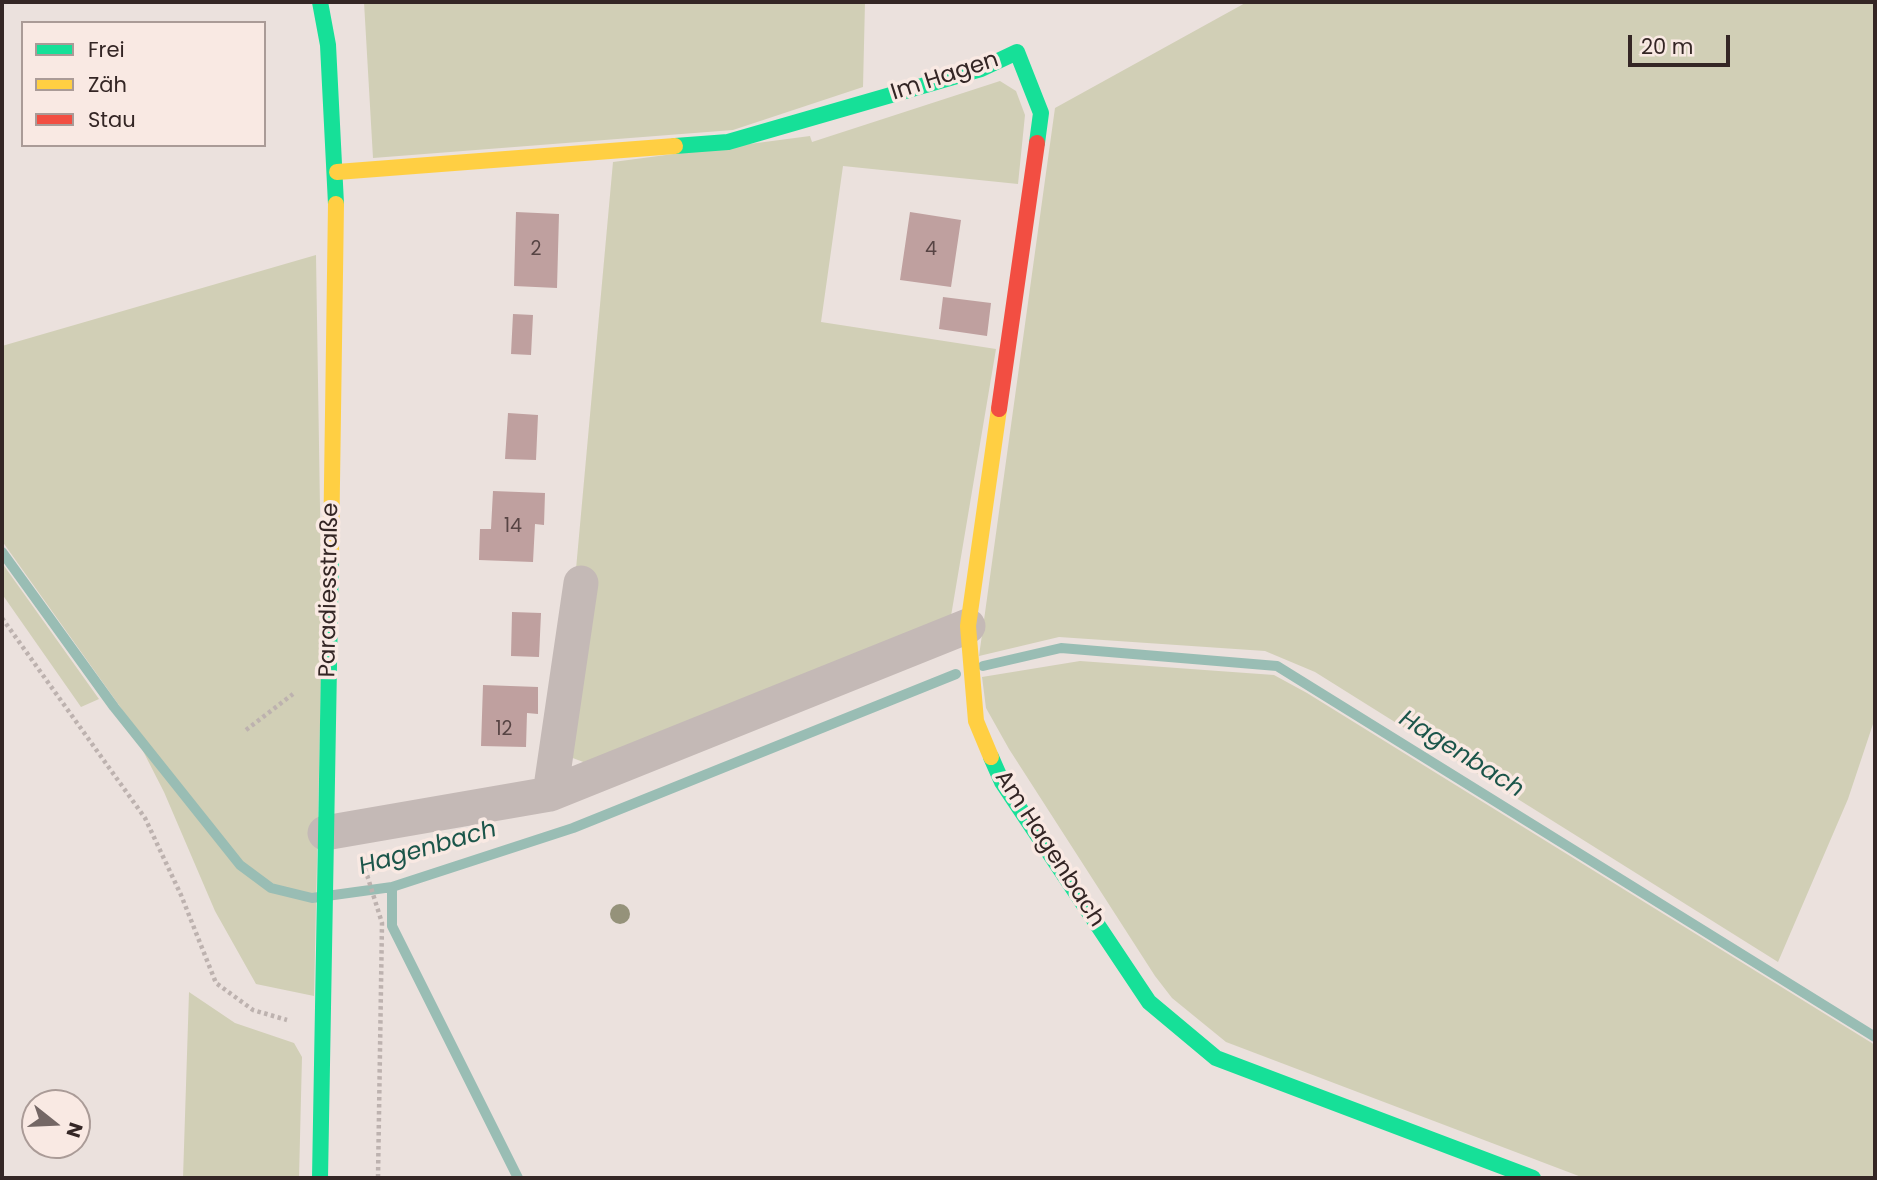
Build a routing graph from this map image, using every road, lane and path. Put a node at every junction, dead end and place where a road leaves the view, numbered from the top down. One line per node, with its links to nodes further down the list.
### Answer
1 (320, 2): 2 (street, Paradiesstraße)
2 (337, 172): 5 (street, Im Hagen); 7 (street, Paradiesstraße)
3 (582, 583): 6 (street)
4 (2, 618): 9 (path)
5 (968, 626): 6 (street); 12 (street, Am Hagenbach)
6 (550, 794): 7 (street)
7 (325, 833): 9 (street, Paradiesstraße)
8 (363, 860): 11 (path)
9 (322, 1023): 10 (street, Paradiesstraße)
10 (320, 1178)
11 (377, 1178)
12 (1533, 1178)

